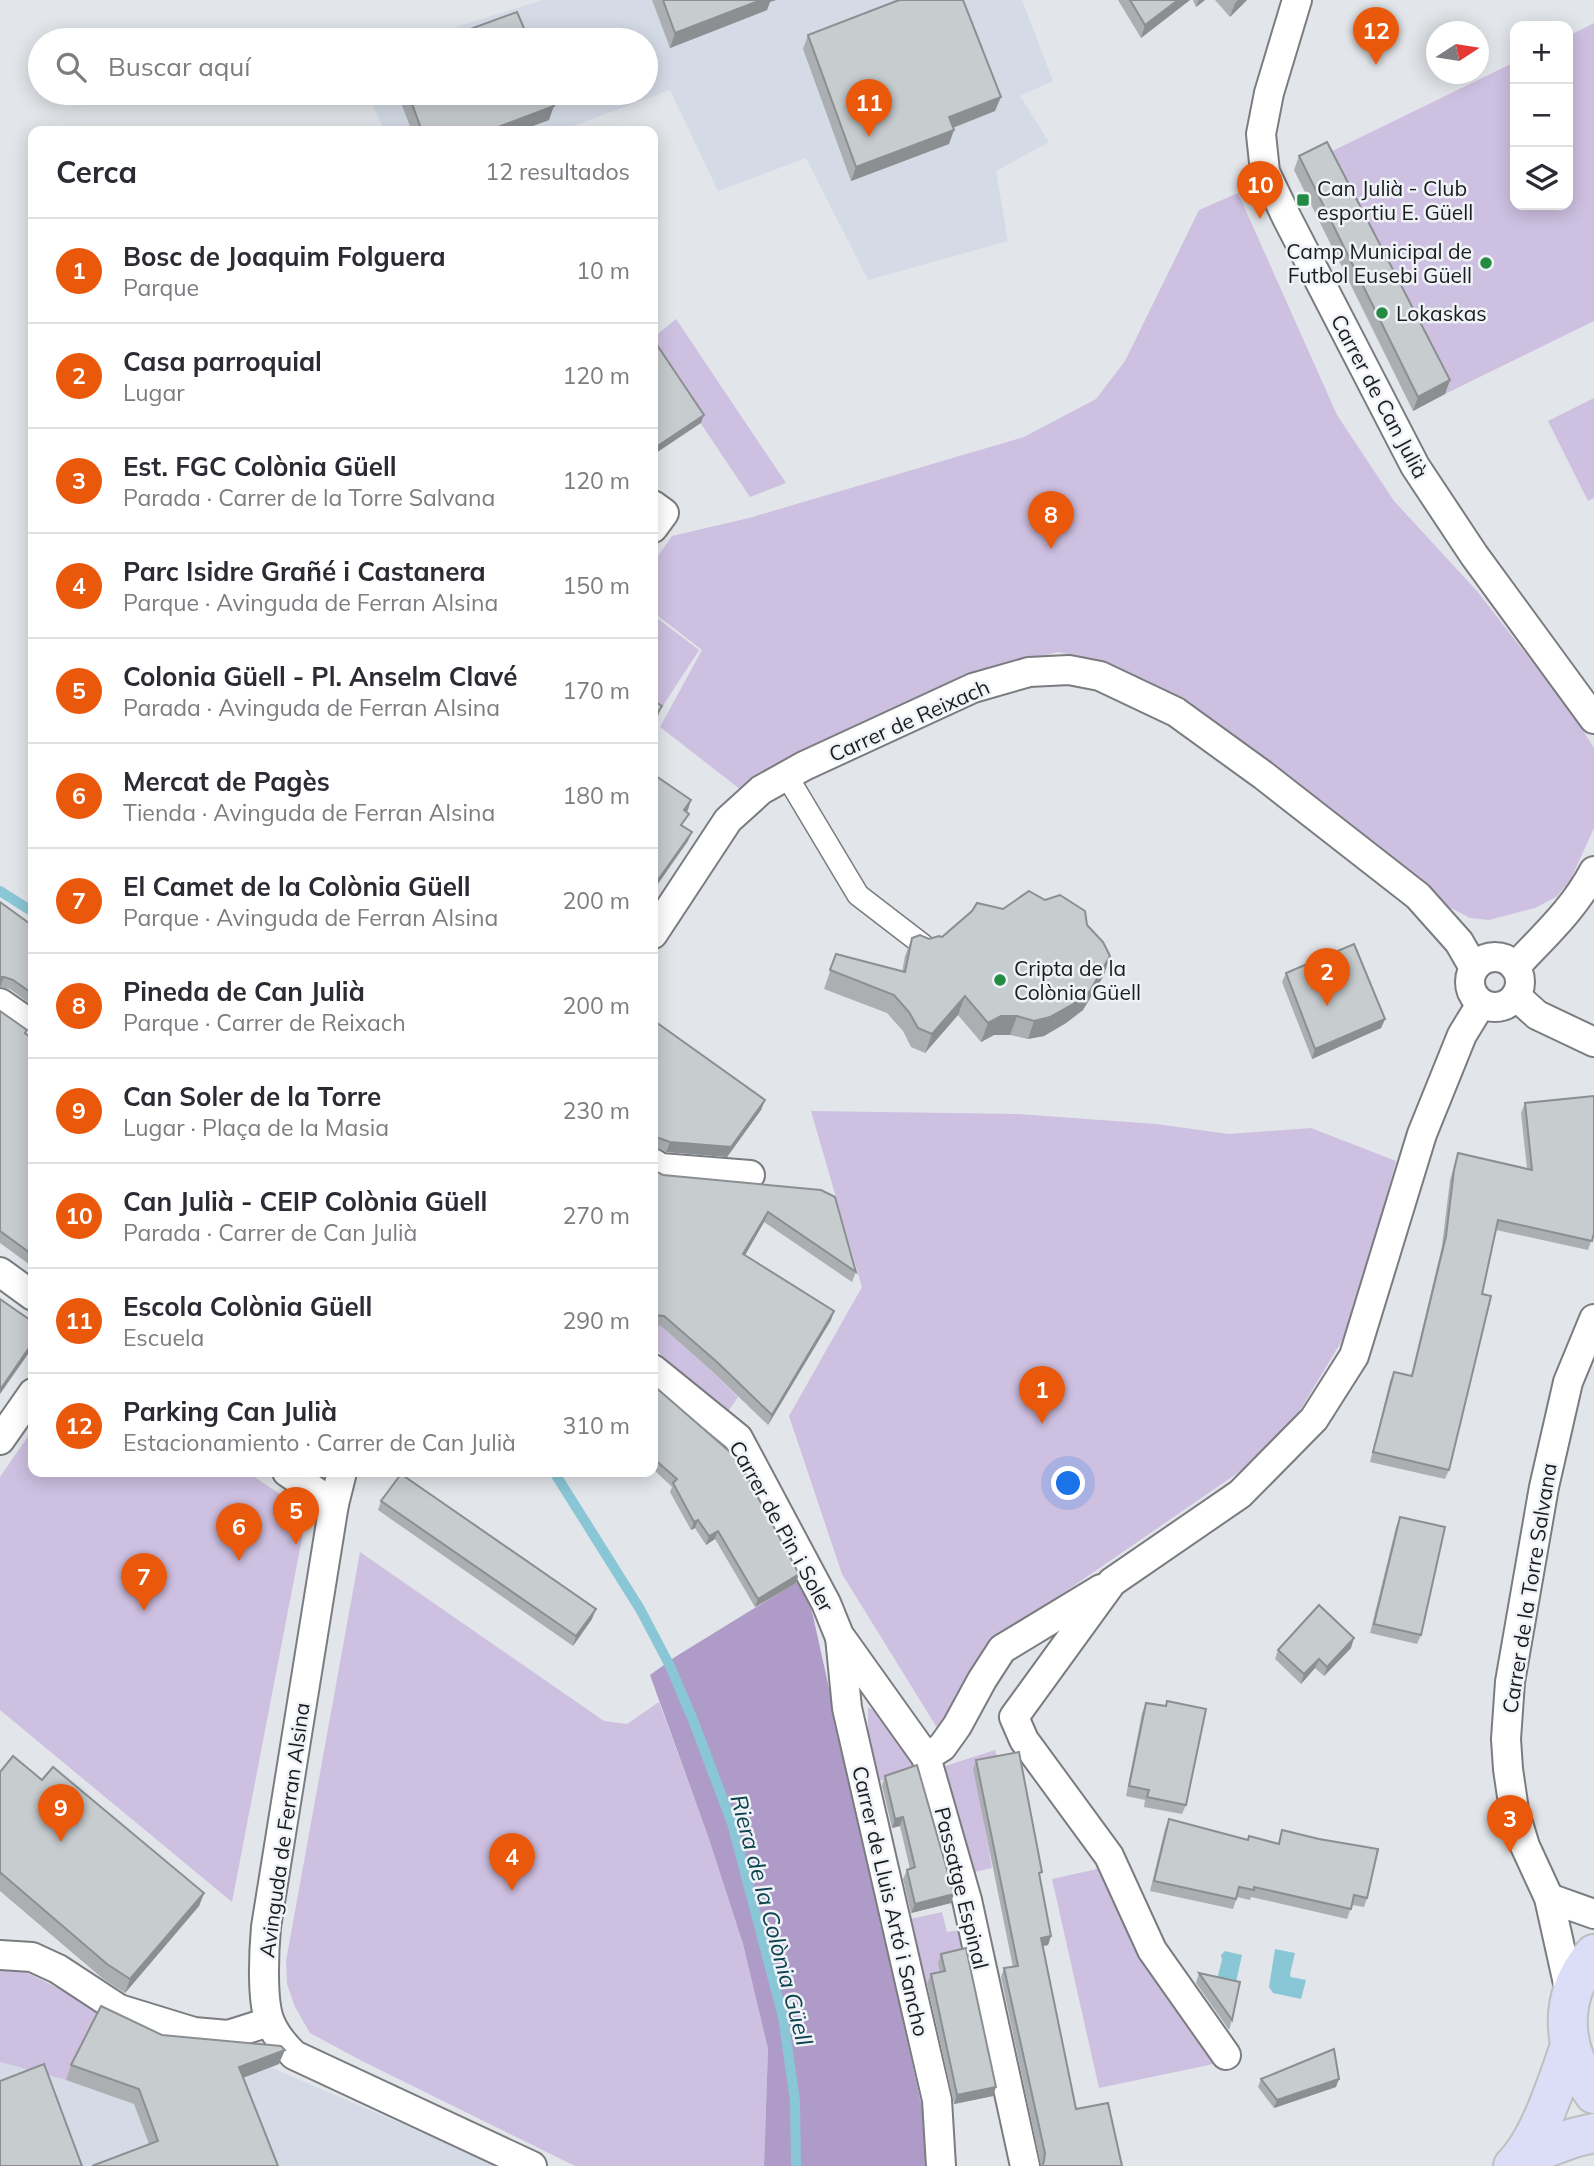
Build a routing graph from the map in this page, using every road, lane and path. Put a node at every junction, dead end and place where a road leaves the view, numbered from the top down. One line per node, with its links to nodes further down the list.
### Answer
1 (1297, 0): 2 (street, Carrer de Can Julià)
2 (1594, 719)
3 (794, 788): 6 (street)
4 (1594, 871): 7 (street)
5 (658, 926): 8 (street, Carrer de Reixach)
6 (923, 945)
7 (1515, 967): 8 (street); 9 (street)
8 (1474, 968): 10 (street)
9 (1516, 996): 10 (street); 13 (street)
10 (1481, 1004): 25 (street)
11 (3, 1011): 12 (street)
12 (28, 1024)
13 (1594, 1042)
14 (658, 1166): 15 (street)
15 (750, 1175)
16 (0, 1272): 17 (street)
17 (28, 1292)
18 (1594, 1319): 28 (street, Carrer de la Torre Salvana)
19 (658, 1373): 26 (street, Carrer de Pin i Soler)
20 (28, 1400): 21 (street)
21 (0, 1440)
22 (294, 1477): 24 (street)
23 (341, 1477): 24 (street, Avinguda de Ferran Alsina)
24 (334, 1504): 33 (street, Avinguda de Ferran Alsina)
25 (1112, 1582): 27 (street); 35 (street)
26 (839, 1635): 27 (street, Passatge Espinal); 40 (street, Carrer de Lluis Artó i Sancho)
27 (926, 1757): 41 (street, Passatge Espinal)
28 (1549, 1898): 29 (street); 32 (street, Carrer de la Torre Salvana)
29 (1594, 1914)
30 (1594, 1954): 32 (main road)
31 (0, 1955): 33 (street)
32 (1571, 1997): 34 (main road)
33 (270, 2022): 39 (street, Avinguda de Ferran Alsina)
34 (1570, 2046): 36 (main road); 38 (main road)
35 (1226, 2055)
36 (1594, 2094)
37 (1594, 2133): 38 (main road)
38 (1518, 2161)
39 (532, 2166)
40 (941, 2166)
41 (1025, 2166)

